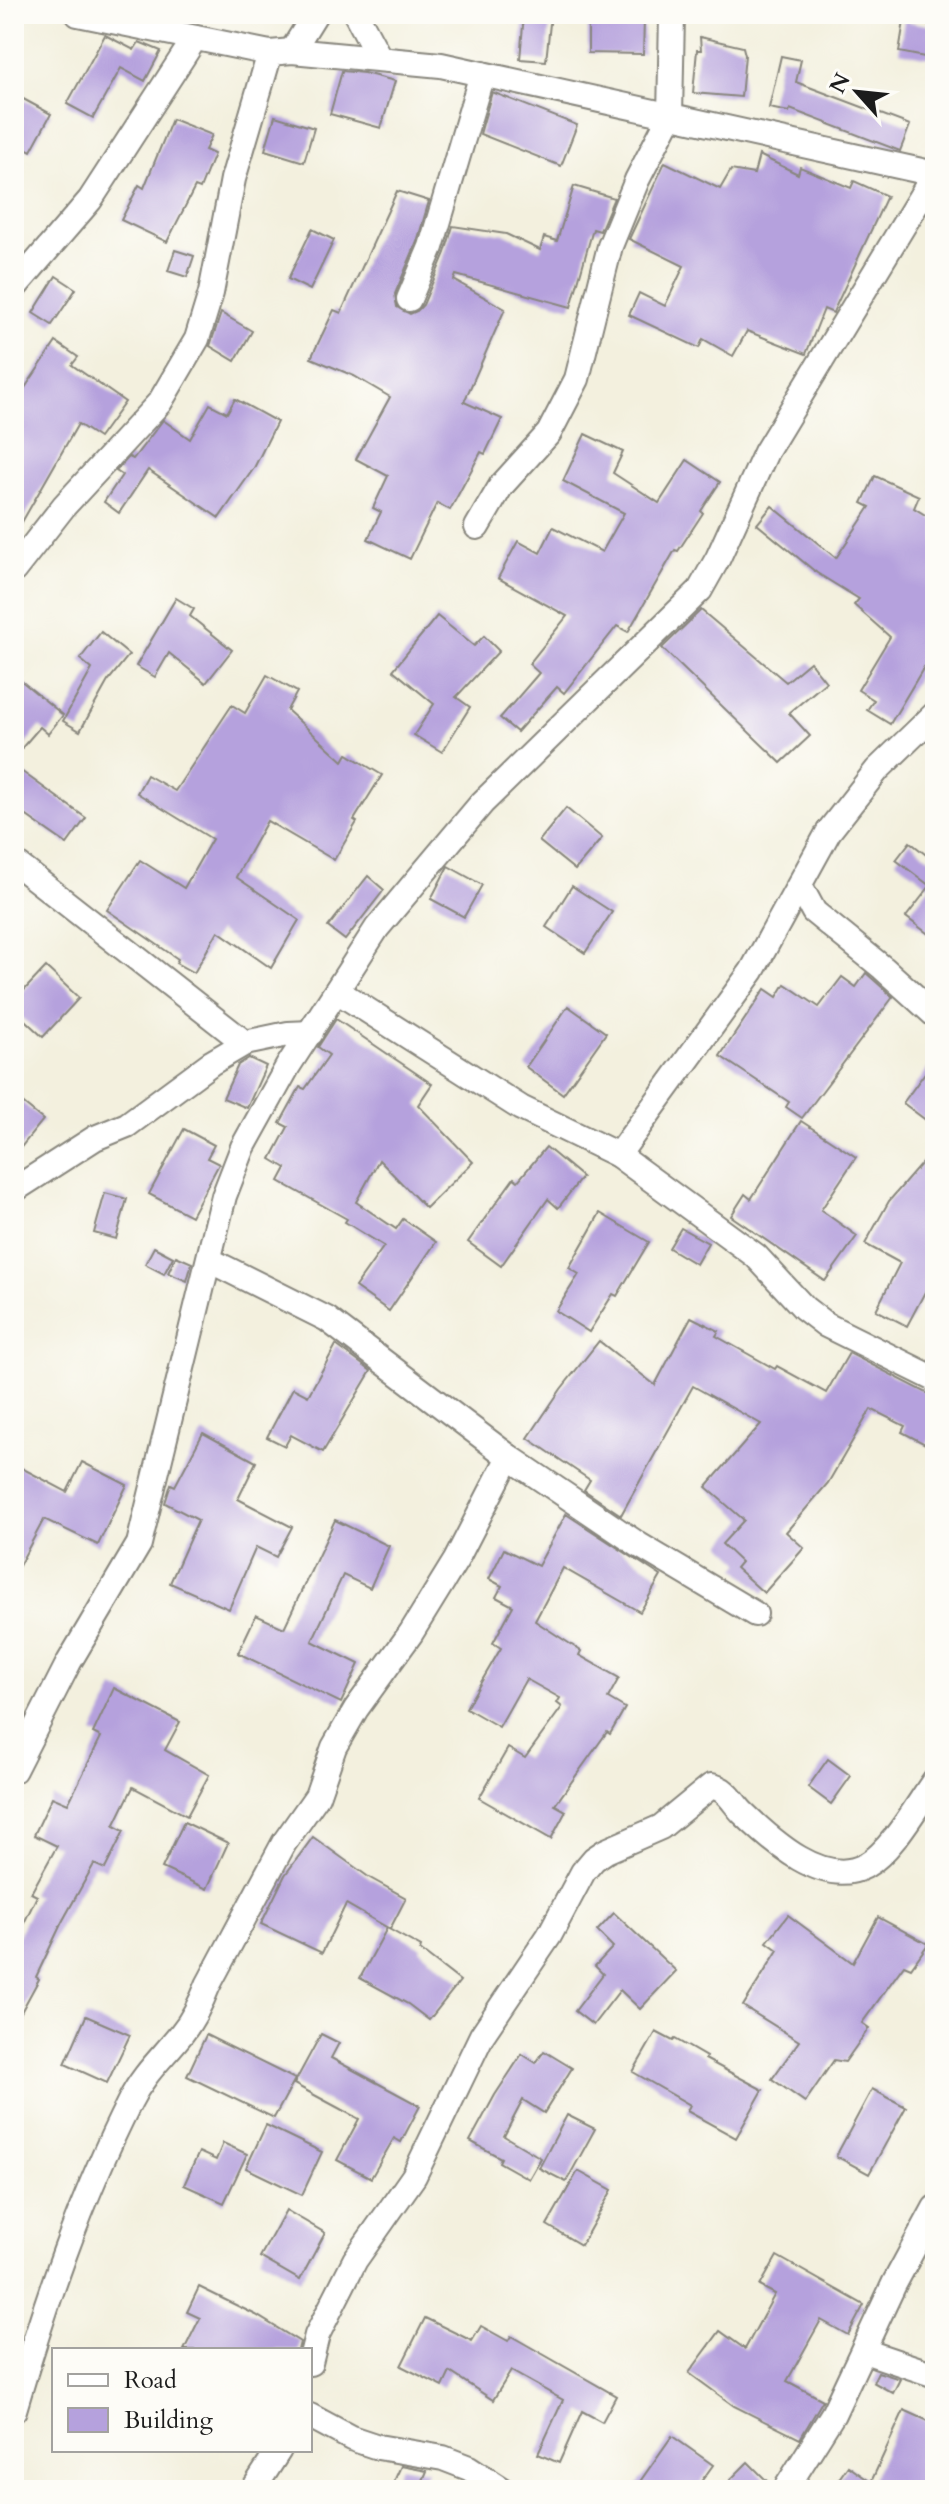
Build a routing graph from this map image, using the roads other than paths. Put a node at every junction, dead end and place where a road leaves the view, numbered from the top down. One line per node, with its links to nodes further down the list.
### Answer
1 (78, 14): 5 (street)
2 (315, 14): 6 (street)
3 (356, 14): 7 (street)
4 (672, 14): 9 (street)
5 (195, 38): 6 (street); 11 (street)
6 (281, 52): 7 (street); 14 (street)
7 (380, 59): 8 (street)
8 (482, 74): 9 (street); 12 (street)
9 (670, 116): 10 (street); 13 (street)
10 (934, 174): 20 (street)
11 (14, 288)
12 (409, 299)
13 (477, 527)
14 (14, 570)
15 (935, 714): 17 (street)
16 (14, 862): 23 (street)
17 (800, 886): 18 (street); 19 (street)
18 (814, 912): 19 (street); 21 (street)
19 (778, 924): 24 (street)
20 (337, 991): 22 (street); 24 (street)
21 (935, 1015)
22 (311, 1033): 23 (street); 26 (street)
23 (245, 1043): 25 (street)
24 (618, 1155): 27 (street)
25 (14, 1190)
26 (209, 1260): 28 (street); 30 (street)
27 (935, 1379)
28 (509, 1457): 29 (street); 36 (street)
29 (755, 1614)
30 (14, 1770)
31 (935, 1780): 34 (street)
32 (935, 2208): 33 (street)
33 (864, 2351): 35 (street); 41 (street)
34 (312, 2355)
35 (935, 2375)
36 (14, 2410)
37 (312, 2417): 40 (street)
38 (278, 2452): 39 (street)
39 (253, 2490)
40 (503, 2490)
41 (785, 2490)

